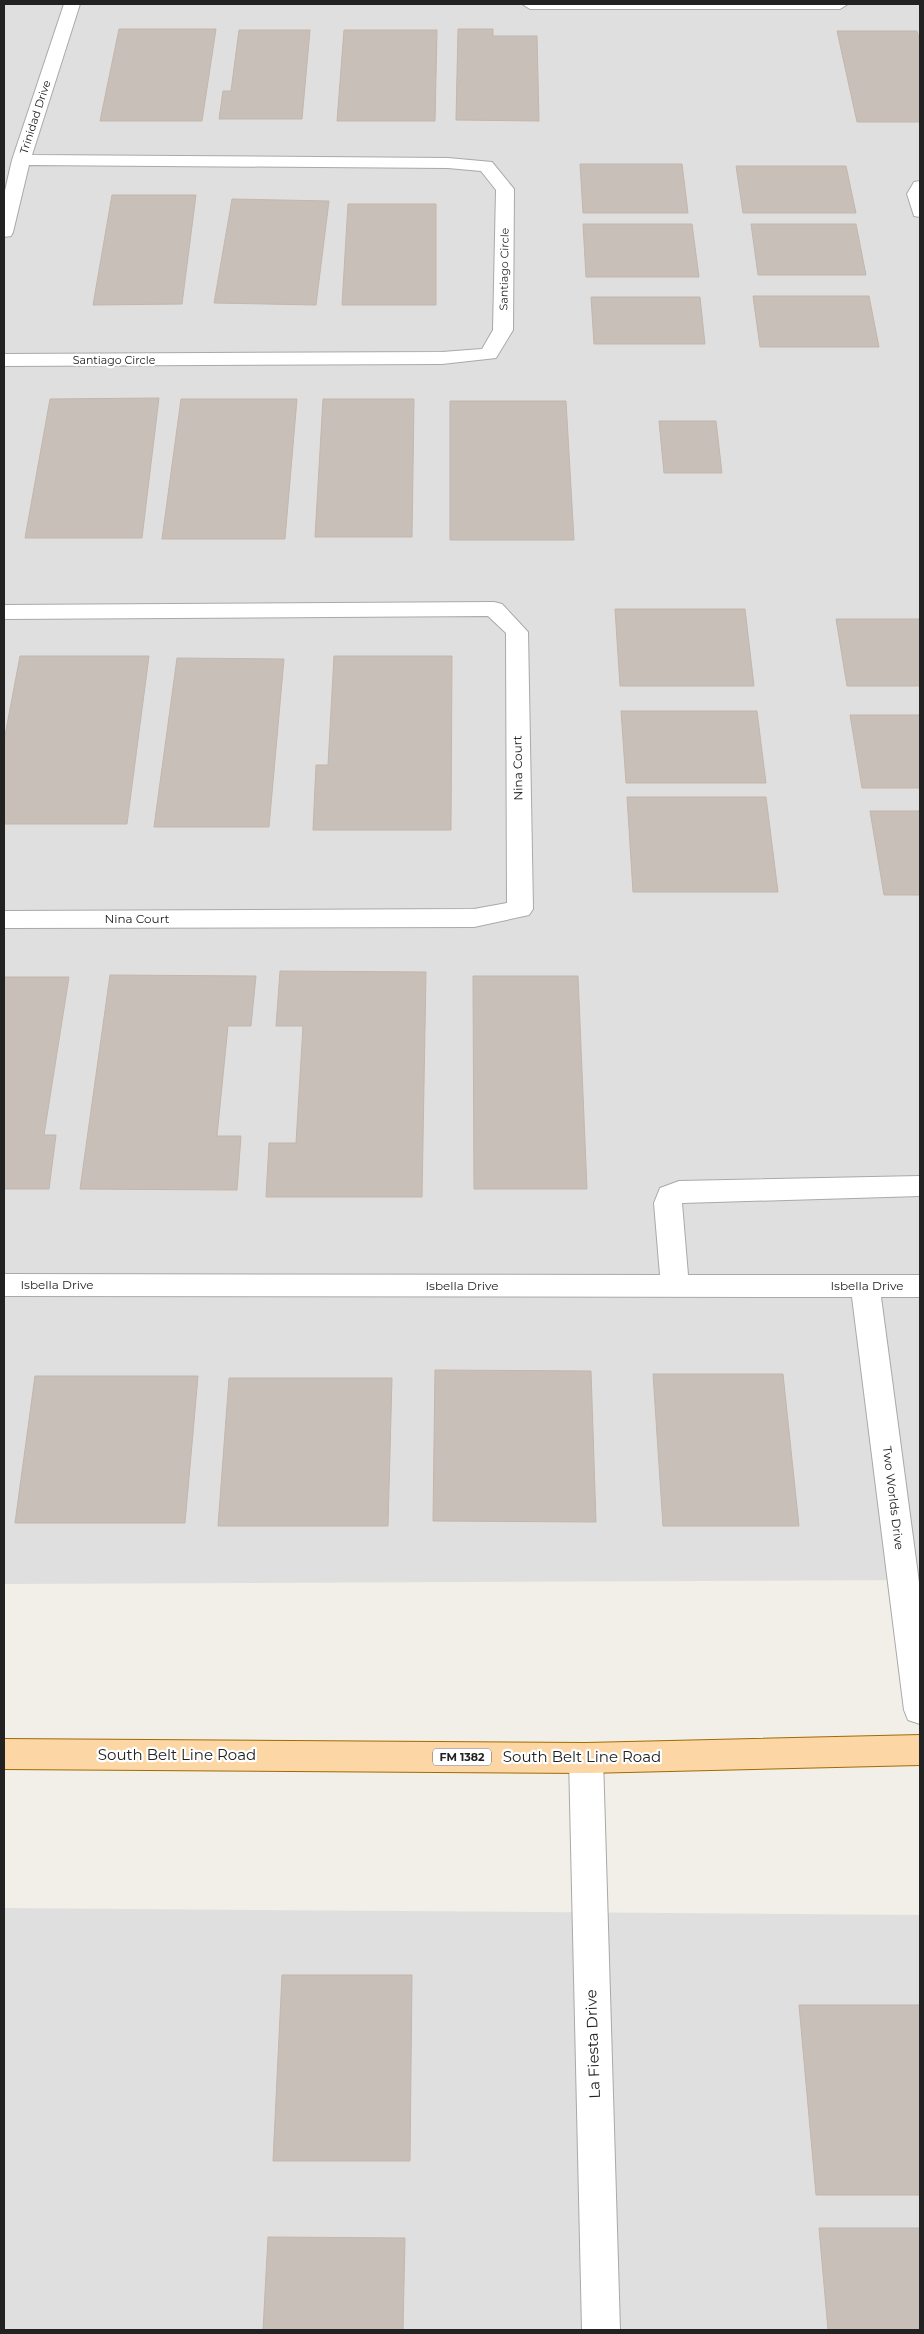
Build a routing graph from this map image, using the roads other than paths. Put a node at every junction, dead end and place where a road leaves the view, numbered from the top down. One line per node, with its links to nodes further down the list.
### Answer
1 (72, 4): 4 (street, Trinidad Drive)
2 (530, 4): 3 (street)
3 (840, 4)
4 (21, 160): 7 (street, Trinidad Drive); 8 (street, Santiago Circle)
5 (920, 186): 6 (street)
6 (920, 212)
7 (4, 232)
8 (4, 360)
9 (4, 612): 10 (street, Nina Court)
10 (4, 920)
11 (920, 1186): 13 (street)
12 (4, 1285): 13 (street, Isbella Drive)
13 (675, 1286): 14 (street, Isbella Drive)
14 (865, 1286): 15 (street, Isbella Drive); 16 (street, Two Worlds Drive)
15 (920, 1286)
16 (920, 1710)
17 (920, 1750): 19 (main road, South Belt Line Road / FM 1382)
18 (4, 1754): 19 (main road, South Belt Line Road / FM 1382)
19 (586, 1758): 20 (street, La Fiesta Drive)
20 (601, 2330)

